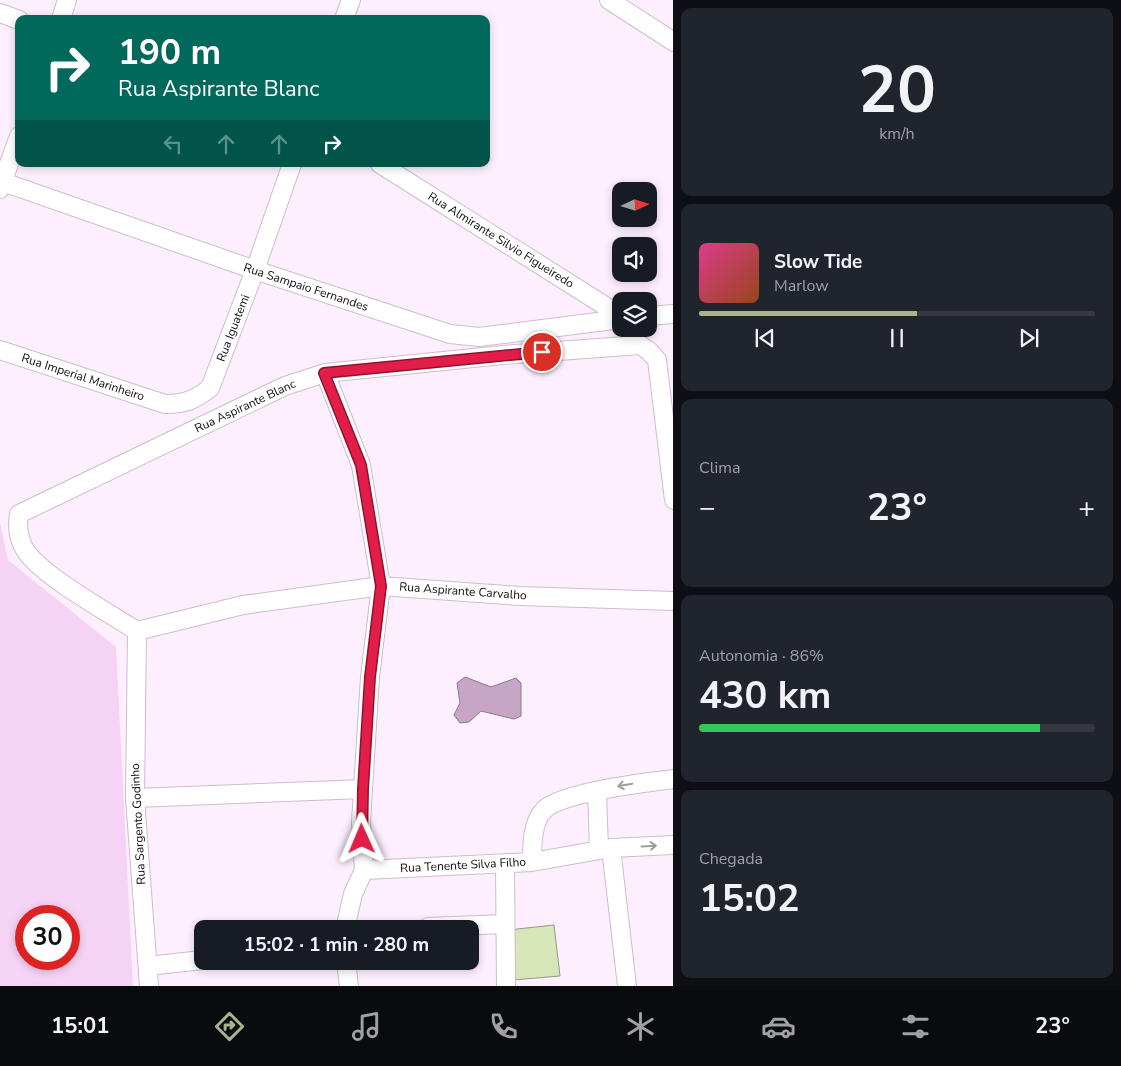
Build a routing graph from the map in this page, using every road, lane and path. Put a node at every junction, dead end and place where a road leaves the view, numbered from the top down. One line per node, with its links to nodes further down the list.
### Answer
1 (67, 0): 5 (street)
2 (350, 0): 6 (street)
3 (609, 0): 8 (street)
4 (0, 14): 7 (street)
5 (61, 15)
6 (345, 15)
7 (15, 19)
8 (673, 41)
9 (15, 147): 12 (street)
10 (291, 167): 13 (street, Rua Iguatemi)
11 (385, 167): 14 (street, Rua Almirante Silvio Figueiredo)
12 (1, 184): 13 (street, Rua Sampaio Fernandes)
13 (255, 270): 17 (street, Rua Sampaio Fernandes); 20 (street, Rua Iguatemi)
14 (612, 311)
15 (673, 314): 16 (street)
16 (657, 315)
17 (612, 318)
18 (0, 350): 20 (street, Rua Imperial Marinheiro)
19 (324, 373): 21 (street, Rua Aspirante Blanc); 22 (street); 24 (street, Rua Aspirante Blanc)
20 (165, 404)
21 (673, 492)
22 (381, 586): 23 (street, Rua Aspirante Carvalho); 24 (street, Rua Aspirante Carvalho); 26 (street)
23 (673, 601)
24 (137, 631): 28 (street, Rua Sargento Godinho)
25 (673, 779): 27 (street, Rua Tenente Silva Filho, one-way to 27)
26 (363, 789): 28 (street); 33 (street)
27 (597, 792): 30 (street); 31 (street, Rua Tenente Silva Filho)
28 (135, 798): 38 (street, Rua Sargento Godinho)
29 (673, 845): 30 (street, Rua Tenente Silva Filho, one-way to 29)
30 (605, 849): 31 (street, Rua Tenente Silva Filho); 43 (street)
31 (532, 862): 32 (street, Rua Tenente Silva Filho)
32 (505, 863): 33 (street, Rua Tenente Silva Filho); 35 (street)
33 (364, 870): 34 (street)
34 (347, 920)
35 (504, 924): 36 (street); 42 (street)
36 (479, 925)
37 (194, 961): 38 (street)
38 (148, 966): 40 (street, Rua Sargento Godinho)
39 (347, 970): 41 (street)
40 (149, 986)
41 (348, 986)
42 (506, 986)
43 (627, 986)

